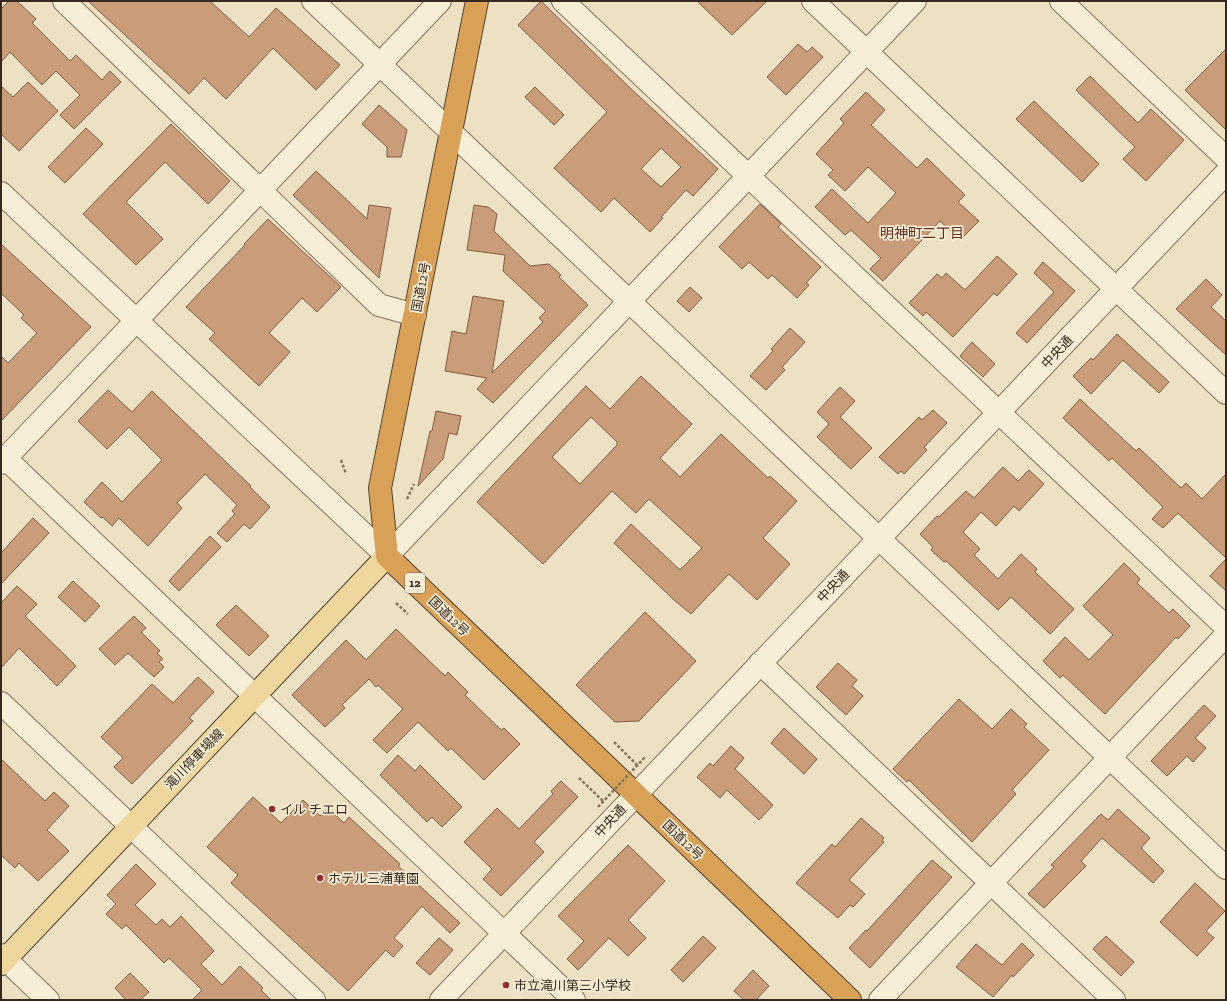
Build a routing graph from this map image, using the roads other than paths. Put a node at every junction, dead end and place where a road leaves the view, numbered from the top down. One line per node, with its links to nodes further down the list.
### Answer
1 (64, 1): 15 (street)
2 (314, 1): 10 (street)
3 (440, 1): 10 (street)
4 (478, 1): 11 (highway, 国道12号)
5 (563, 1): 14 (street)
6 (813, 1): 9 (street)
7 (915, 1): 9 (street)
8 (1061, 1): 12 (street)
9 (866, 51): 14 (street); 17 (street)
10 (380, 64): 11 (street); 15 (street)
11 (451, 130): 18 (street); 19 (highway, 国道12号)
12 (1226, 158)
13 (1226, 173): 17 (street, 中央通)
14 (748, 176): 18 (street); 22 (street)
15 (261, 189): 19 (street); 20 (street)
16 (1, 193): 20 (street)
17 (1116, 289): 21 (street); 22 (street, 中央通)
18 (629, 302): 24 (street); 25 (street)
19 (415, 315): 25 (highway, 国道12号)
20 (136, 321): 23 (street); 25 (street)
21 (1226, 393)
22 (998, 414): 24 (street, 中央通); 26 (street)
23 (3, 460): 29 (street)
24 (879, 538): 28 (street, 中央通); 31 (street)
25 (387, 556): 29 (main road, 滝川停車場線); 32 (highway, 国道12号 / 12)
26 (1226, 627)
27 (1226, 635): 31 (street)
28 (760, 663): 32 (street, 中央通); 35 (street)
29 (254, 696): 33 (main road, 滝川停車場線); 36 (street)
30 (1, 703): 33 (street)
31 (1109, 757): 34 (street); 35 (street)
32 (635, 795): 36 (street, 中央通); 42 (highway, 国道12号 / 12)
33 (130, 826): 37 (main road, 滝川停車場線); 39 (street)
34 (1226, 868)
35 (991, 884): 43 (street); 44 (street)
36 (504, 933): 40 (street, 中央通); 41 (street)
37 (2, 959): 38 (street)
38 (48, 1000)
39 (314, 1000)
40 (441, 1000)
41 (574, 1000)
42 (850, 1000)
43 (880, 1000)
44 (1114, 1000)

